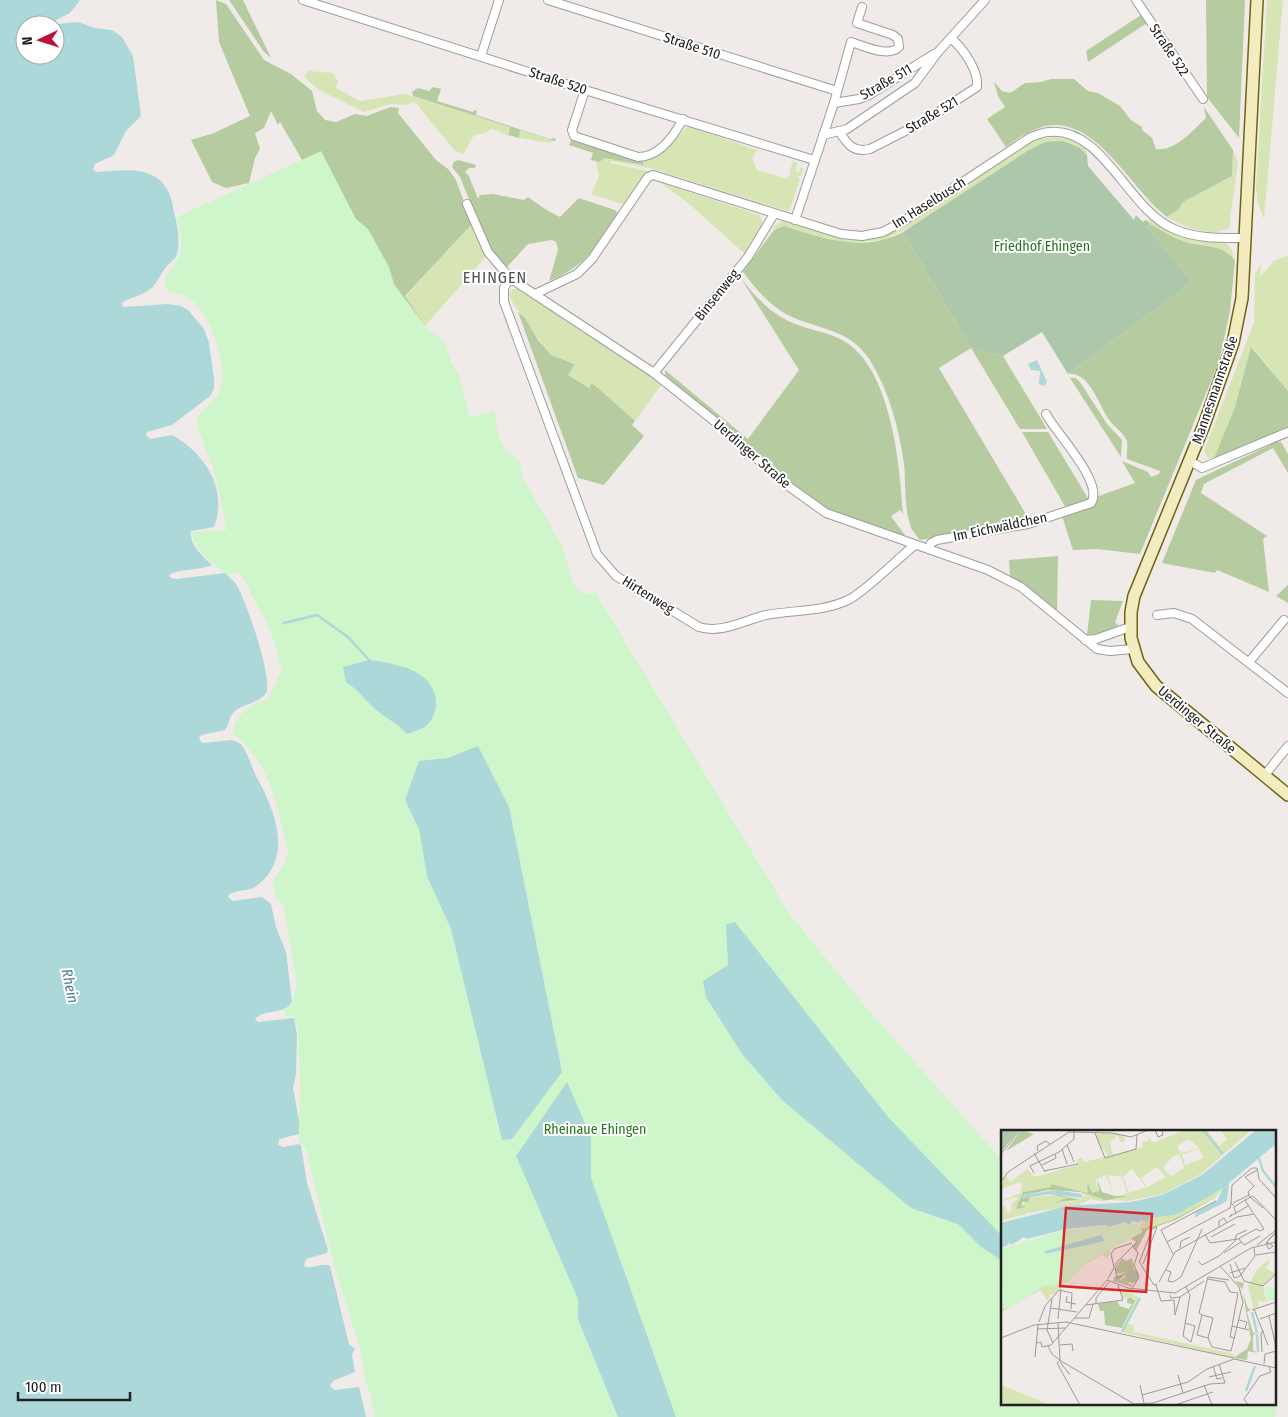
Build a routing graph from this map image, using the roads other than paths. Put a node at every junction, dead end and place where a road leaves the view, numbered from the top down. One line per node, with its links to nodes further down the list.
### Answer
1 (303, 0): 10 (street, Straße 520)
2 (499, 0): 10 (street)
3 (548, 0): 12 (street, Straße 510)
4 (985, 0): 8 (street, Straße 511)
5 (1136, 0): 13 (street, Straße 522)
6 (1257, 0): 22 (main road, Mannesmannstraße)
7 (862, 7): 12 (street)
8 (951, 38): 9 (street, Straße 511); 16 (street, Straße 521)
9 (938, 52): 14 (street, Straße 511); 16 (street, Straße 511)
10 (482, 56): 11 (street, Straße 520)
11 (585, 90): 15 (street, Straße 520); 15 (street)
12 (837, 91): 14 (street)
13 (1203, 99)
14 (834, 102): 17 (street)
15 (682, 119): 18 (street, Straße 520)
16 (839, 131): 17 (street, Straße 511)
17 (823, 135): 18 (street)
18 (814, 160): 21 (street)
19 (467, 204): 23 (street, Uerdinger Straße)
20 (774, 214): 21 (street, Im Haselbusch); 24 (street, Im Haselbusch); 25 (street, Binsenweg)
21 (795, 220): 22 (street, Im Haselbusch)
22 (1245, 238): 28 (main road, Mannesmannstraße)
23 (510, 278): 24 (street, Uerdinger Straße); 29 (street, Hirtenweg)
24 (535, 294): 25 (street, Uerdinger Straße)
25 (654, 372): 29 (street, Uerdinger Straße)
26 (1046, 414): 30 (street, Im Eichwäldchen)
27 (1288, 432): 28 (street)
28 (1190, 460): 33 (main road, Mannesmannstraße)
29 (915, 544): 30 (street, Uerdinger Straße)
30 (929, 550): 34 (street, Uerdinger Straße)
31 (1157, 615): 36 (street)
32 (1284, 620): 36 (street)
33 (1130, 628): 34 (street); 35 (main road, Mannesmannstraße)
34 (1085, 640): 35 (street, Uerdinger Straße)
35 (1133, 649): 39 (main road, Uerdinger Straße)
36 (1250, 662): 37 (street)
37 (1288, 693)
38 (1288, 746): 39 (street)
39 (1264, 776): 40 (main road, Uerdinger Straße)
40 (1288, 795)

